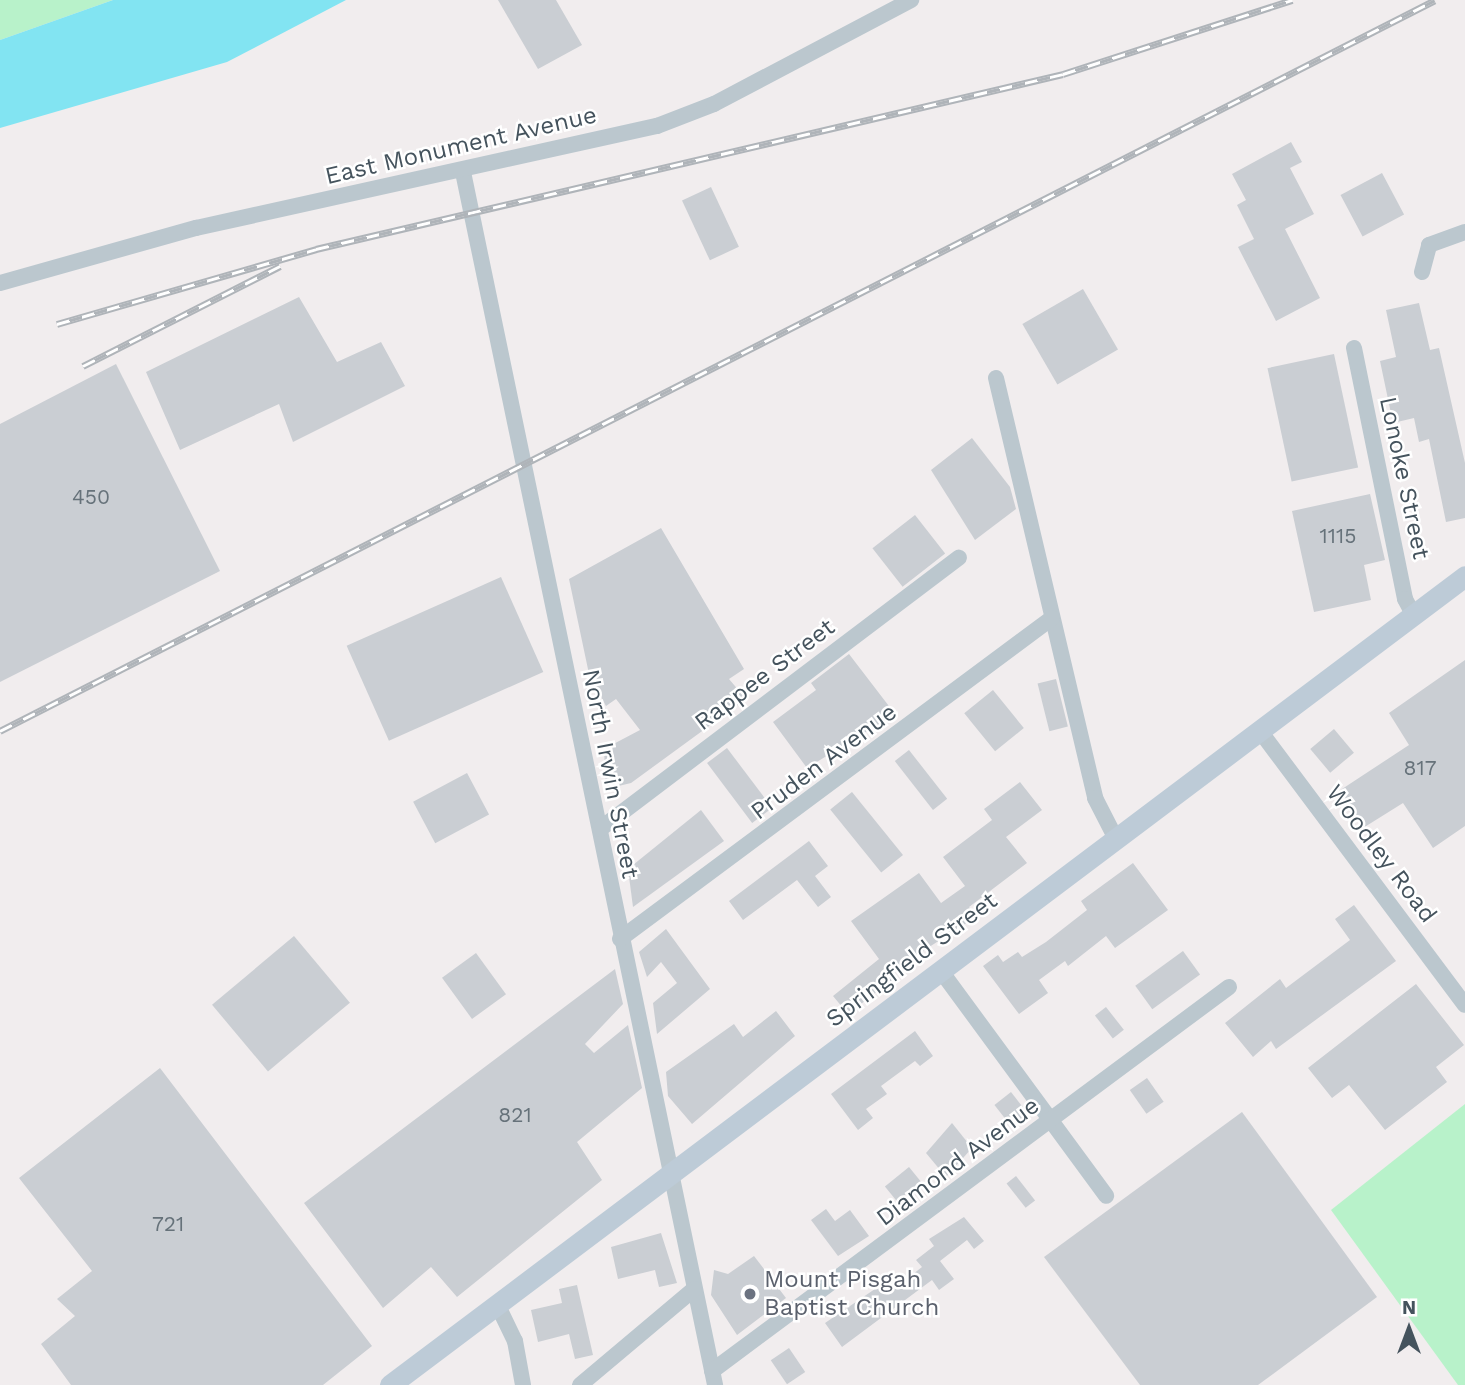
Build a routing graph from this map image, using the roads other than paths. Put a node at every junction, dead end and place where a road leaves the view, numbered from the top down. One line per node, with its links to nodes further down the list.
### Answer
1 (911, 0): 2 (street, East Monument Avenue)
2 (463, 172): 5 (street, East Monument Avenue); 13 (street, North Irwin Street)
3 (1465, 232): 4 (street)
4 (1422, 272)
5 (0, 283)
6 (1354, 348): 10 (street, Lonoke Street)
7 (996, 378): 11 (street)
8 (959, 557): 13 (street, Rappee Street)
9 (1465, 576): 10 (main road, Springfield Street)
10 (1414, 615): 12 (main road, Springfield Street)
11 (1052, 618): 14 (street); 15 (street, Pruden Avenue)
12 (1259, 731): 14 (main road, Springfield Street); 18 (street, Woodley Road)
13 (600, 829): 15 (street, North Irwin Street)
14 (1116, 839): 16 (main road, Springfield Street)
15 (621, 939): 20 (street, North Irwin Street)
16 (941, 971): 19 (street); 20 (main road, Springfield Street)
17 (1229, 987): 19 (street, Diamond Avenue)
18 (1465, 1005)
19 (1052, 1119): 21 (street); 24 (street, Diamond Avenue)
20 (670, 1174): 22 (street, North Irwin Street); 23 (main road, Springfield Street)
21 (1106, 1196)
22 (694, 1289): 24 (street, North Irwin Street); 27 (street)
23 (497, 1304): 25 (main road, Springfield Street); 26 (street)
24 (714, 1378)
25 (390, 1385)
26 (523, 1385)
27 (580, 1385)

